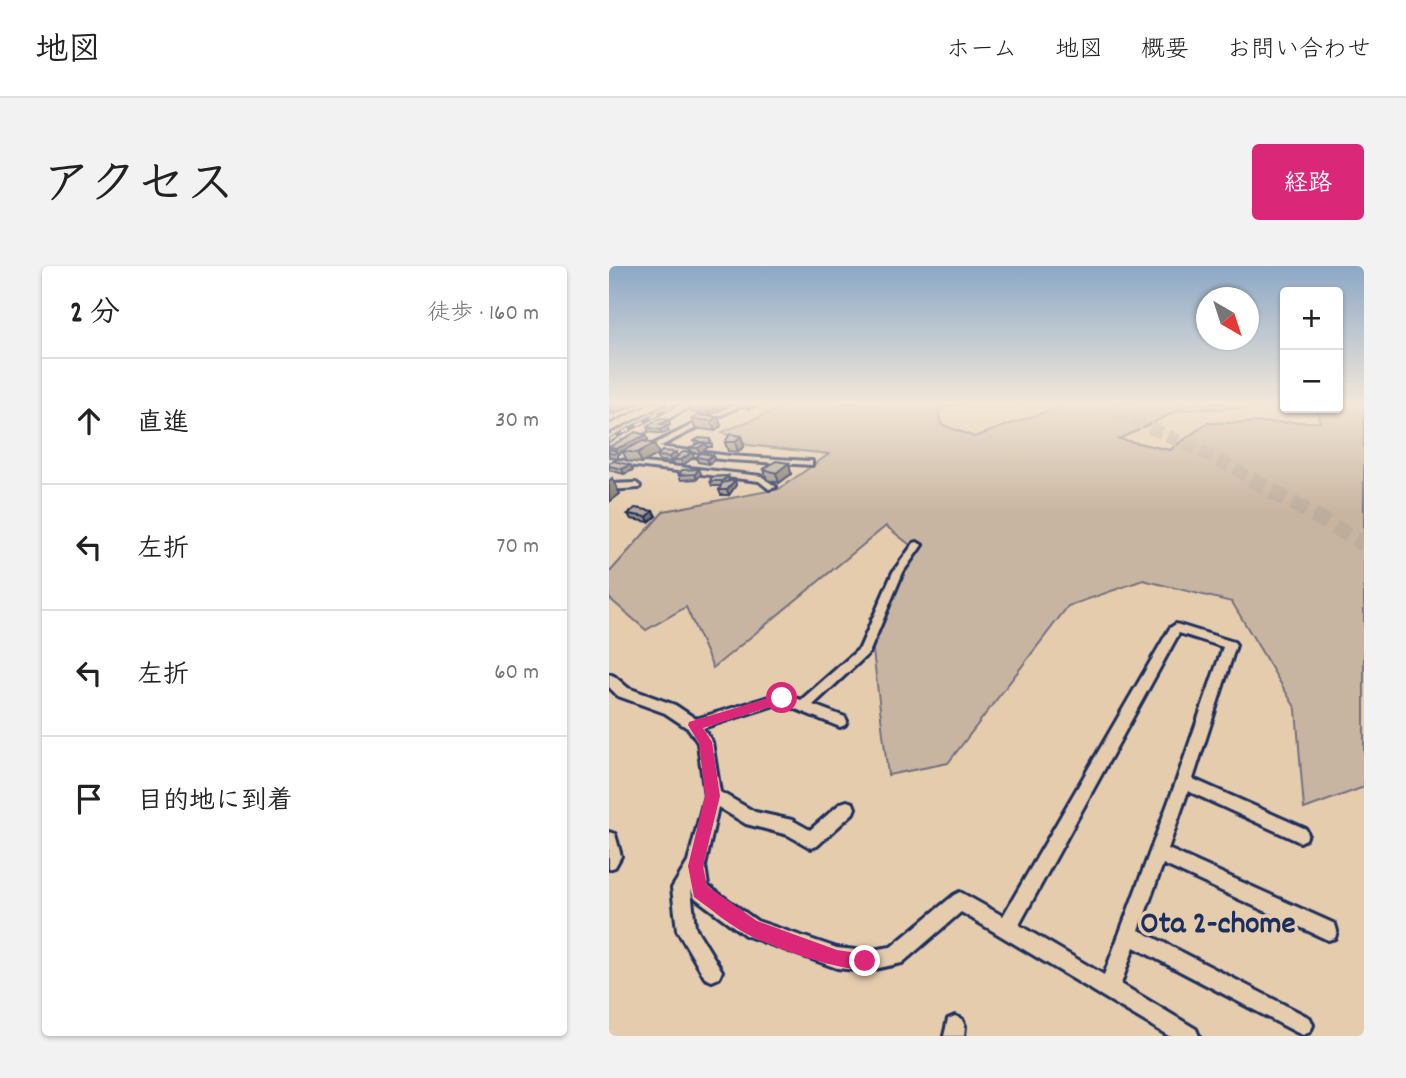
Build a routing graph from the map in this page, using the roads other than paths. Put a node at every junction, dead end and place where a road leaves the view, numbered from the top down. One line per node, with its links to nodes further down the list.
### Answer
1 (626, 439): 3 (main road)
2 (669, 439): 4 (street)
3 (609, 448)
4 (650, 448): 5 (street); 6 (street)
5 (619, 462): 7 (street); 10 (street)
6 (809, 463)
7 (609, 467)
8 (609, 486): 9 (street)
9 (636, 486)
10 (772, 487)
11 (917, 545): 13 (street)
12 (609, 679): 15 (street)
13 (803, 706): 14 (street); 15 (street)
14 (840, 720)
15 (694, 725): 17 (street)
16 (1184, 782): 19 (street); 21 (street); 24 (street)
17 (713, 796): 18 (street); 23 (street)
18 (846, 808)
19 (1300, 834)
20 (609, 840): 22 (street)
21 (1158, 853): 25 (street); 26 (street)
22 (609, 861)
23 (695, 866): 24 (street); 27 (street)
24 (1007, 929): 28 (street)
25 (1328, 931)
26 (1129, 935): 28 (street); 29 (street)
27 (712, 971)
28 (1109, 989): 30 (street)
29 (1303, 1025)
30 (1189, 1036)

